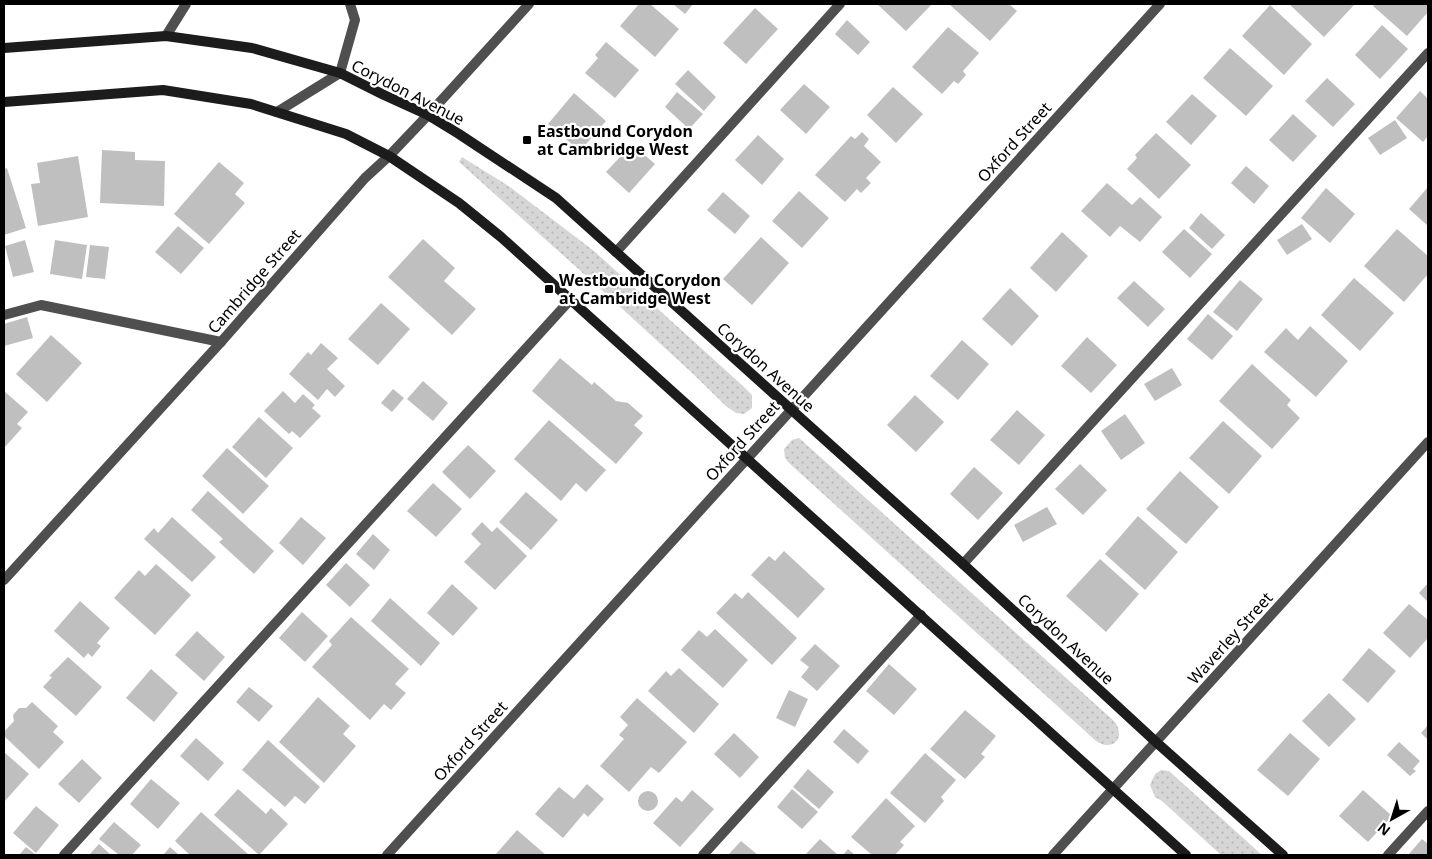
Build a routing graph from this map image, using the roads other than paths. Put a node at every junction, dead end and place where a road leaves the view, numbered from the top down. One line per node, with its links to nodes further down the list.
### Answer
1 (186, 4): 6 (street)
2 (350, 4): 9 (street)
3 (529, 4): 12 (street, Cambridge Street)
4 (840, 4): 14 (street)
5 (1160, 4): 18 (street, Oxford Street)
6 (166, 36): 7 (main road, Corydon Avenue); 9 (main road, Corydon Avenue)
7 (4, 48)
8 (1428, 53): 21 (street)
9 (340, 73): 11 (street); 12 (main road, Corydon Avenue)
10 (4, 102): 11 (main road)
11 (277, 112): 13 (main road)
12 (428, 115): 13 (street, Cambridge Street); 14 (main road, Corydon Avenue)
13 (389, 156): 15 (main road); 17 (street, Cambridge Street)
14 (616, 252): 18 (main road, Corydon Avenue)
15 (571, 299): 20 (main road); 27 (street)
16 (4, 315): 17 (street)
17 (221, 342): 22 (street, Cambridge Street)
18 (791, 410): 20 (street, Oxford Street); 21 (main road, Corydon Avenue)
19 (1428, 442): 24 (street, Waverley Street)
20 (747, 458): 23 (main road); 28 (street, Oxford Street)
21 (963, 564): 24 (main road, Corydon Avenue)
22 (4, 580)
23 (921, 615): 25 (main road); 29 (street)
24 (1156, 742): 25 (street, Waverley Street); 32 (main road, Corydon Avenue)
25 (1113, 789): 30 (street, Waverley Street); 31 (main road)
26 (1428, 812): 33 (street)
27 (64, 855)
28 (387, 855)
29 (703, 855)
30 (1053, 855)
31 (1186, 855)
32 (1283, 855)
33 (1388, 855)

